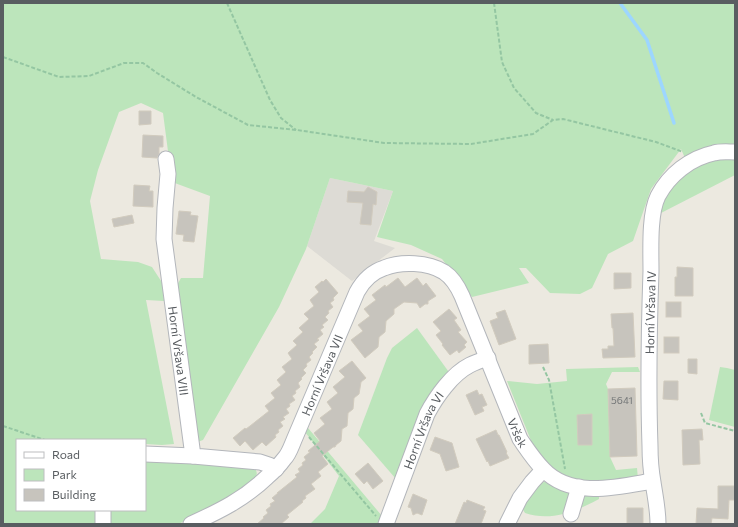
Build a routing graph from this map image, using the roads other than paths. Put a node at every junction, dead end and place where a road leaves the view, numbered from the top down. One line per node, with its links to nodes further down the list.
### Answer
1 (735, 152): 9 (street, Horní Vršava IV)
2 (166, 159): 6 (street, Horní Vršava VIII)
3 (456, 284): 4 (street, Vršek); 7 (street, Horní Vršava VII)
4 (488, 358): 8 (street, Vršek); 13 (street, Horní Vršava VI)
5 (146, 454): 6 (street)
6 (193, 456): 7 (street)
7 (276, 469): 15 (street, Horní Vršava VII)
8 (543, 470): 10 (street, Vršek); 16 (street)
9 (652, 481): 10 (street, Vršek); 17 (street, Horní Vršava IV)
10 (574, 486): 12 (street)
11 (103, 511): 14 (street)
12 (571, 514)
13 (382, 521)
14 (103, 524)
15 (191, 524)
16 (507, 524)
17 (658, 524)

